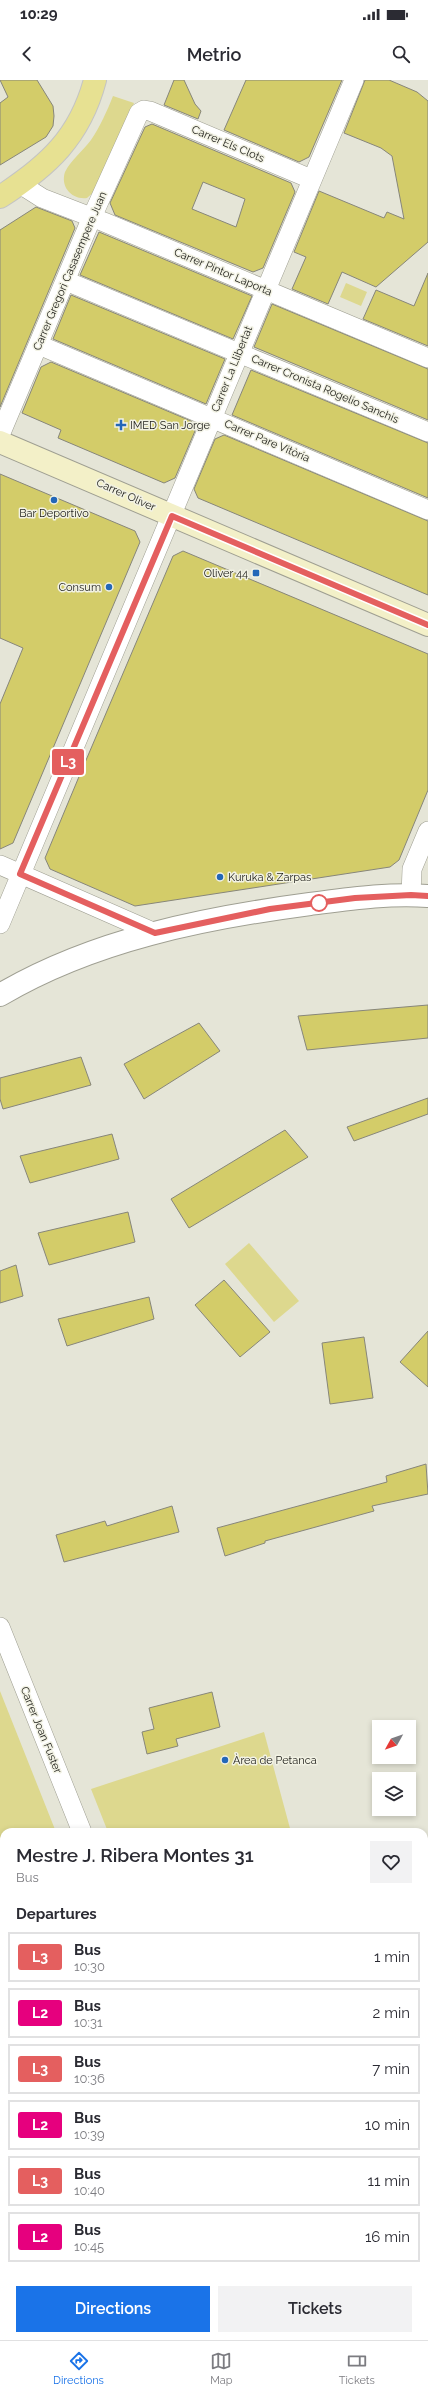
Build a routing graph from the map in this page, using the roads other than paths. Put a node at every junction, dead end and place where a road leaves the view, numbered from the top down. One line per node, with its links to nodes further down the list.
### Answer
1 (94, 80): 5 (main road)
2 (354, 80): 4 (street, Carrer La Llibertat)
3 (144, 110): 4 (street, Carrer Els Clots); 7 (street, Carrer Gregori Casasempere Juan)
4 (312, 179): 9 (street, Carrer La Llibertat)
5 (20, 184): 6 (main road); 7 (street, Carrer Pintor Laporta)
6 (0, 197)
7 (92, 217): 8 (street, Carrer Gregori Casasempere Juan); 9 (street, Carrer Pintor Laporta)
8 (66, 281): 10 (street, Carrer Gregori Casasempere Juan); 11 (street, Carrer Cronista Rogelio Sanchis)
9 (266, 290): 11 (street, Carrer La Llibertat); 12 (street, Carrer Pintor Laporta)
10 (39, 345): 13 (street, Carrer Pare Vitòria); 15 (street, Carrer Gregori Casasempere Juan)
11 (239, 353): 13 (street, Carrer La Llibertat); 14 (street, Carrer Cronista Rogelio Sanchis)
12 (428, 358)
13 (212, 418): 17 (street, Carrer Pare Vitòria); 18 (street, Carrer La Llibertat)
14 (428, 432)
15 (0, 435)
16 (0, 442): 18 (main road, Carrer Oliver)
17 (428, 510)
18 (172, 516): 19 (main road, Carrer Oliver); 22 (street, Carrer La Llibertat)
19 (428, 625)
20 (428, 831): 23 (street)
21 (0, 865): 22 (street)
22 (20, 874): 24 (street, Carrer La Llibertat); 25 (street)
23 (420, 895): 25 (street)
24 (0, 924)
25 (155, 933): 26 (street)
26 (0, 995)
27 (0, 1627): 28 (street, Carrer Joan Fuster)
28 (80, 1828)

